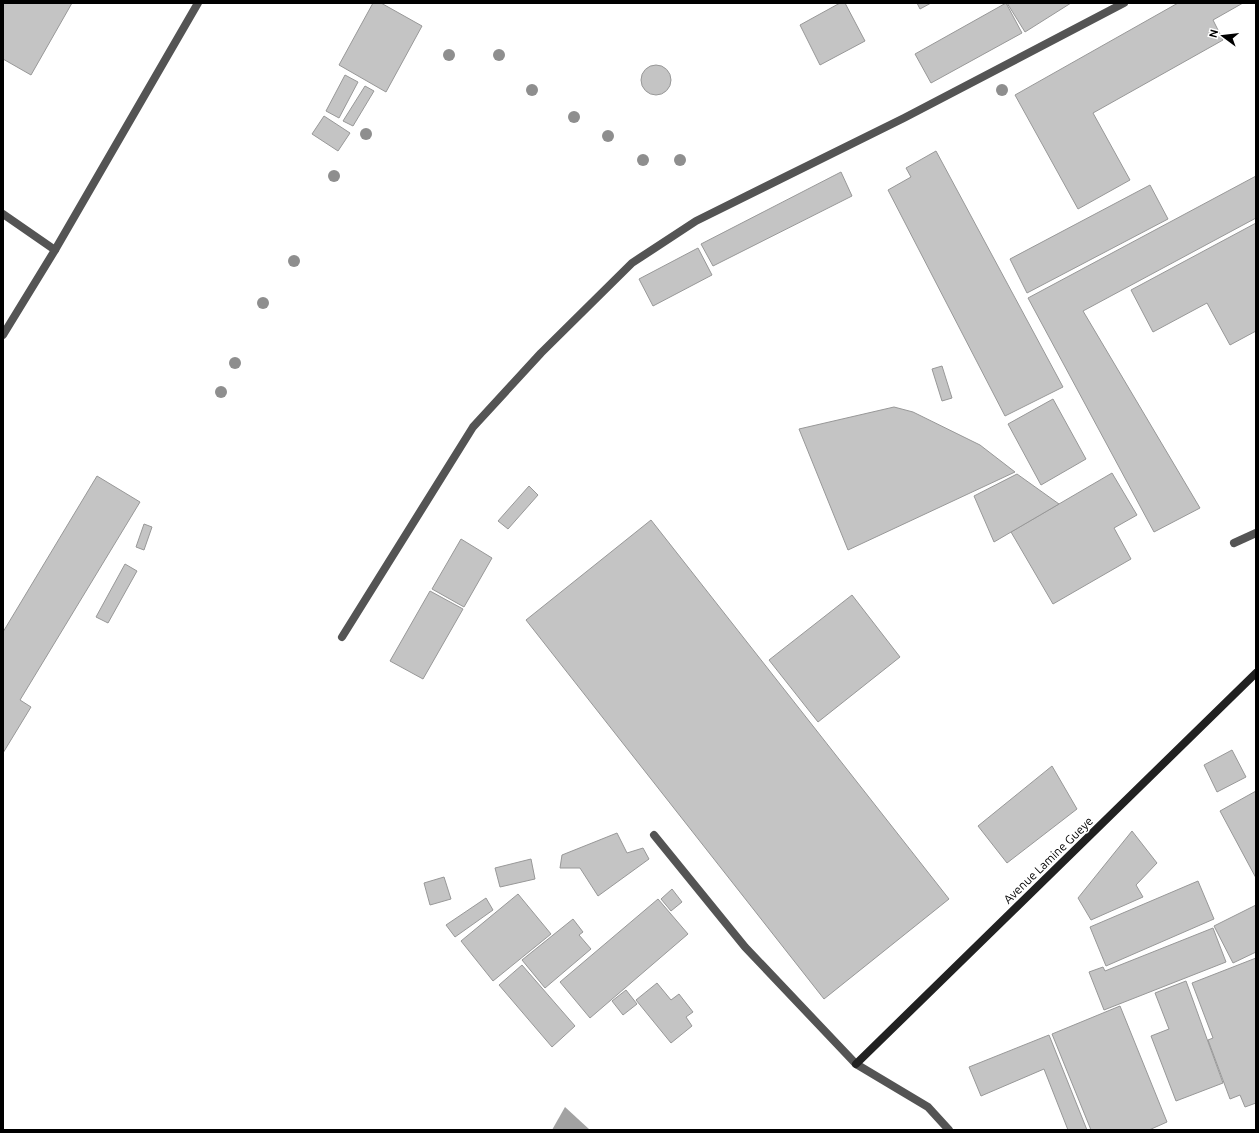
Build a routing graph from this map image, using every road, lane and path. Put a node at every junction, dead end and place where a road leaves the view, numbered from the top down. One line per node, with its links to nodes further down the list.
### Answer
1 (198, 3): 4 (street)
2 (1124, 3): 8 (street)
3 (3, 214): 4 (street)
4 (55, 250): 5 (street)
5 (3, 335)
6 (1256, 533): 7 (street)
7 (1234, 543)
8 (342, 637)
9 (1256, 672): 11 (street, Avenue Lamine Gueye)
10 (654, 836): 11 (street)
11 (856, 1064): 12 (street)
12 (949, 1130)

